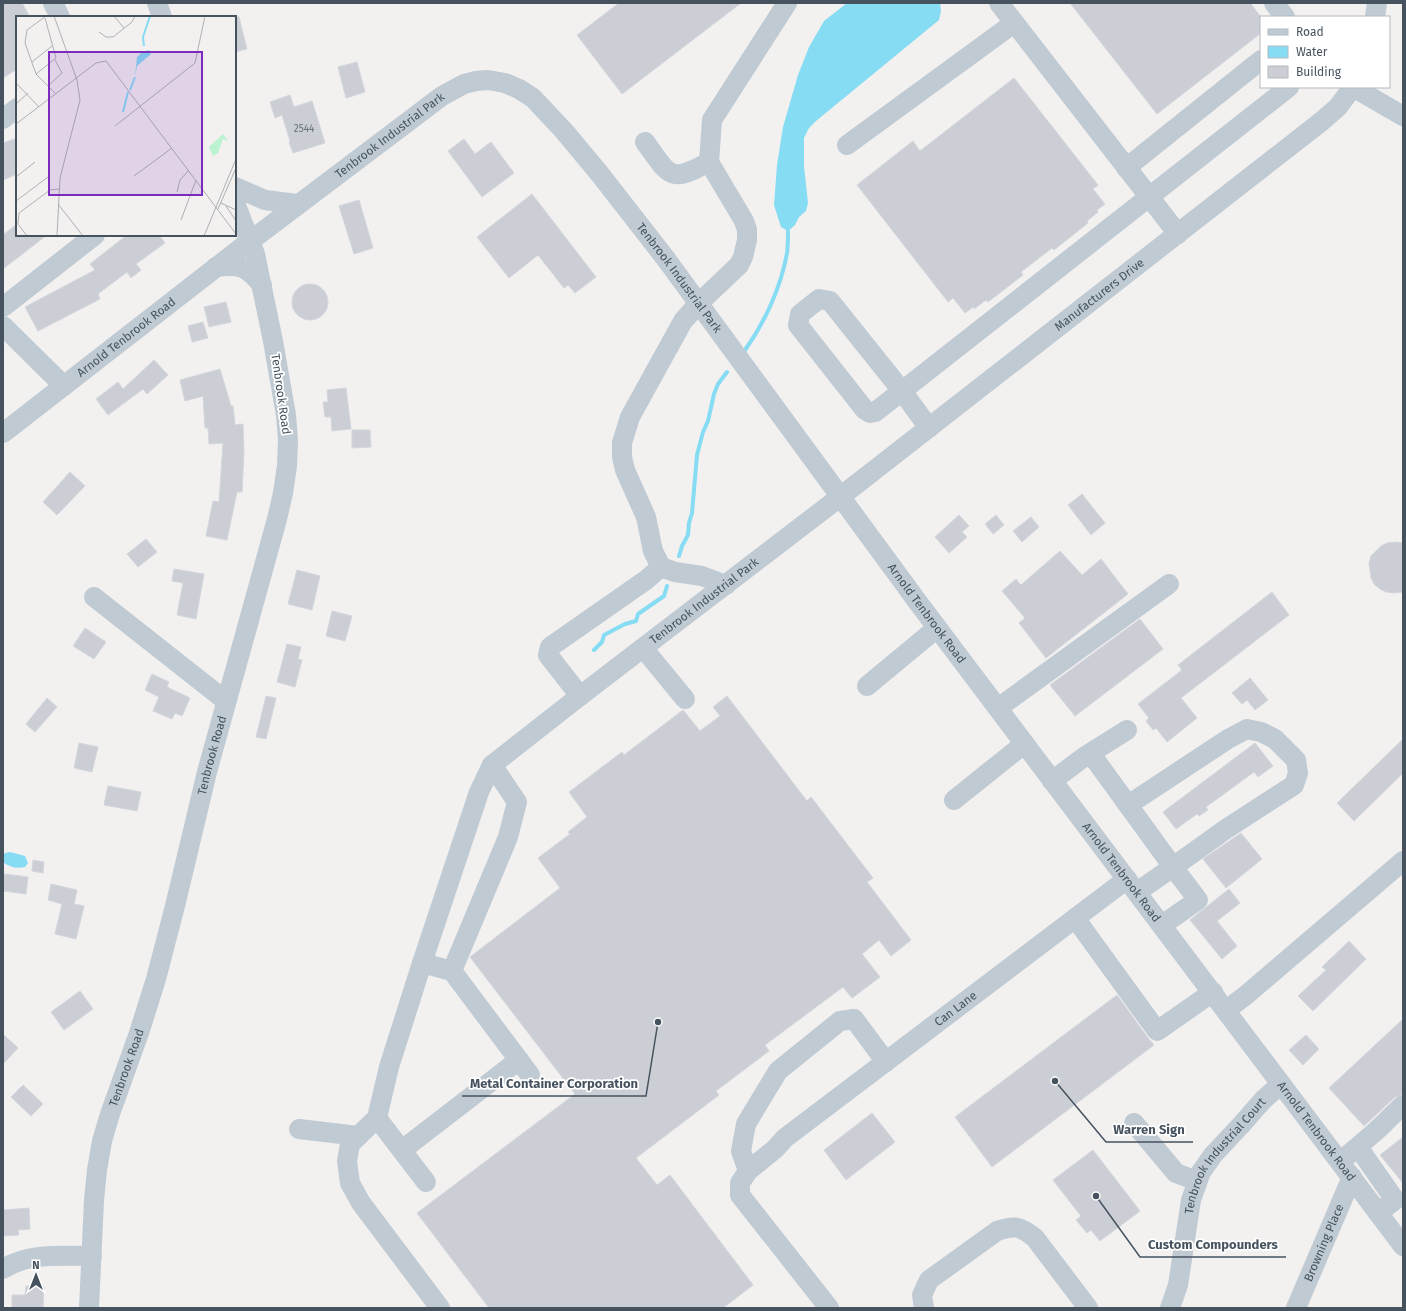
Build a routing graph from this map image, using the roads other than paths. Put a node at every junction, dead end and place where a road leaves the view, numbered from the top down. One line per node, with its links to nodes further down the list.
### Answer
1 (53, 3): 7 (street)
2 (157, 3): 8 (street)
3 (788, 3): 21 (street)
4 (998, 3): 11 (street)
5 (1274, 3): 9 (street)
6 (1377, 3): 10 (street)
7 (60, 16)
8 (162, 16)
9 (1284, 16)
10 (1375, 16)
11 (1014, 23): 20 (street); 22 (street)
12 (1260, 61): 22 (street)
13 (1288, 88): 24 (street)
14 (1352, 88): 27 (street, Manufacturers Drive)
15 (1355, 88): 17 (street)
16 (16, 109): 18 (street)
17 (1403, 116)
18 (3, 119)
19 (645, 142): 21 (street)
20 (847, 145)
21 (709, 162): 32 (street)
22 (1126, 168): 24 (street)
23 (236, 187): 25 (street)
24 (1149, 198): 27 (street); 36 (street)
25 (298, 204): 29 (street, Tenbrook Industrial Park); 32 (street, Tenbrook Industrial Park)
26 (236, 205): 29 (street, Tenbrook Road)
27 (1178, 234): 37 (street, Manufacturers Drive)
28 (94, 236): 33 (street)
29 (250, 240): 30 (street, Arnold Tenbrook Road); 31 (street, Tenbrook Road)
30 (216, 267): 31 (street); 35 (street, Arnold Tenbrook Road)
31 (262, 285): 49 (street, Tenbrook Road)
32 (699, 303): 39 (street, Tenbrook Industrial Park); 40 (street)
33 (3, 307)
34 (3, 326): 35 (street)
35 (64, 386): 38 (street, Arnold Tenbrook Road)
36 (902, 391): 36 (street); 37 (street)
37 (929, 428): 39 (street, Manufacturers Drive)
38 (3, 434)
39 (840, 497): 42 (street, Tenbrook Industrial Park); 44 (street, Arnold Tenbrook Road)
40 (661, 567): 42 (street); 47 (street)
41 (1169, 584): 50 (street)
42 (726, 585): 45 (street, Tenbrook Industrial Park)
43 (94, 597): 49 (street)
44 (937, 628): 46 (street); 50 (street, Arnold Tenbrook Road)
45 (643, 648): 47 (street, Tenbrook Industrial Park); 48 (street)
46 (866, 686)
47 (580, 696): 54 (street, Tenbrook Industrial Park)
48 (685, 699)
49 (226, 701): 83 (street, Tenbrook Road)
50 (998, 708): 52 (street, Arnold Tenbrook Road)
51 (1127, 730): 53 (street)
52 (1024, 744): 55 (street, Arnold Tenbrook Road); 56 (street)
53 (1091, 754): 55 (street); 57 (street)
54 (492, 765): 63 (street); 64 (street)
55 (1052, 781): 60 (street, Arnold Tenbrook Road)
56 (954, 800)
57 (1128, 806): 59 (street); 59 (street, Can Lane)
58 (1403, 861): 66 (street)
59 (1173, 867): 60 (street, Can Lane); 62 (street)
60 (1132, 885): 61 (street, Can Lane); 62 (street, Arnold Tenbrook Road)
61 (1075, 918): 65 (street); 67 (street, Can Lane)
62 (1162, 925): 65 (street, Arnold Tenbrook Road)
63 (422, 963): 64 (street); 70 (street)
64 (452, 971): 75 (street)
65 (1213, 992): 66 (street, Arnold Tenbrook Road)
66 (1226, 1010): 68 (street, Arnold Tenbrook Road)
67 (886, 1062): 77 (street, Can Lane); 77 (street)
68 (1281, 1084): 76 (street, Arnold Tenbrook Road); 78 (street, Tenbrook Industrial Court)
69 (1403, 1105): 74 (street)
70 (377, 1118): 73 (street); 75 (street)
71 (1134, 1122): 78 (street)
72 (299, 1129): 73 (street)
73 (358, 1136): 86 (street)
74 (1358, 1147): 76 (street); 80 (street)
75 (402, 1150): 79 (street)
76 (1346, 1169): 81 (street, Arnold Tenbrook Road); 91 (street, Browning Place)
77 (748, 1171): 87 (street)
78 (1197, 1181): 90 (street, Tenbrook Industrial Court)
79 (426, 1182)
80 (1399, 1204): 81 (street)
81 (1378, 1213): 82 (street, Arnold Tenbrook Road)
82 (1403, 1246)
83 (92, 1256): 84 (street); 85 (street, Tenbrook Road)
84 (3, 1269)
85 (89, 1308)
86 (440, 1308)
87 (829, 1308)
88 (924, 1308): 89 (street)
89 (1088, 1308)
90 (1170, 1308)
91 (1296, 1308)

